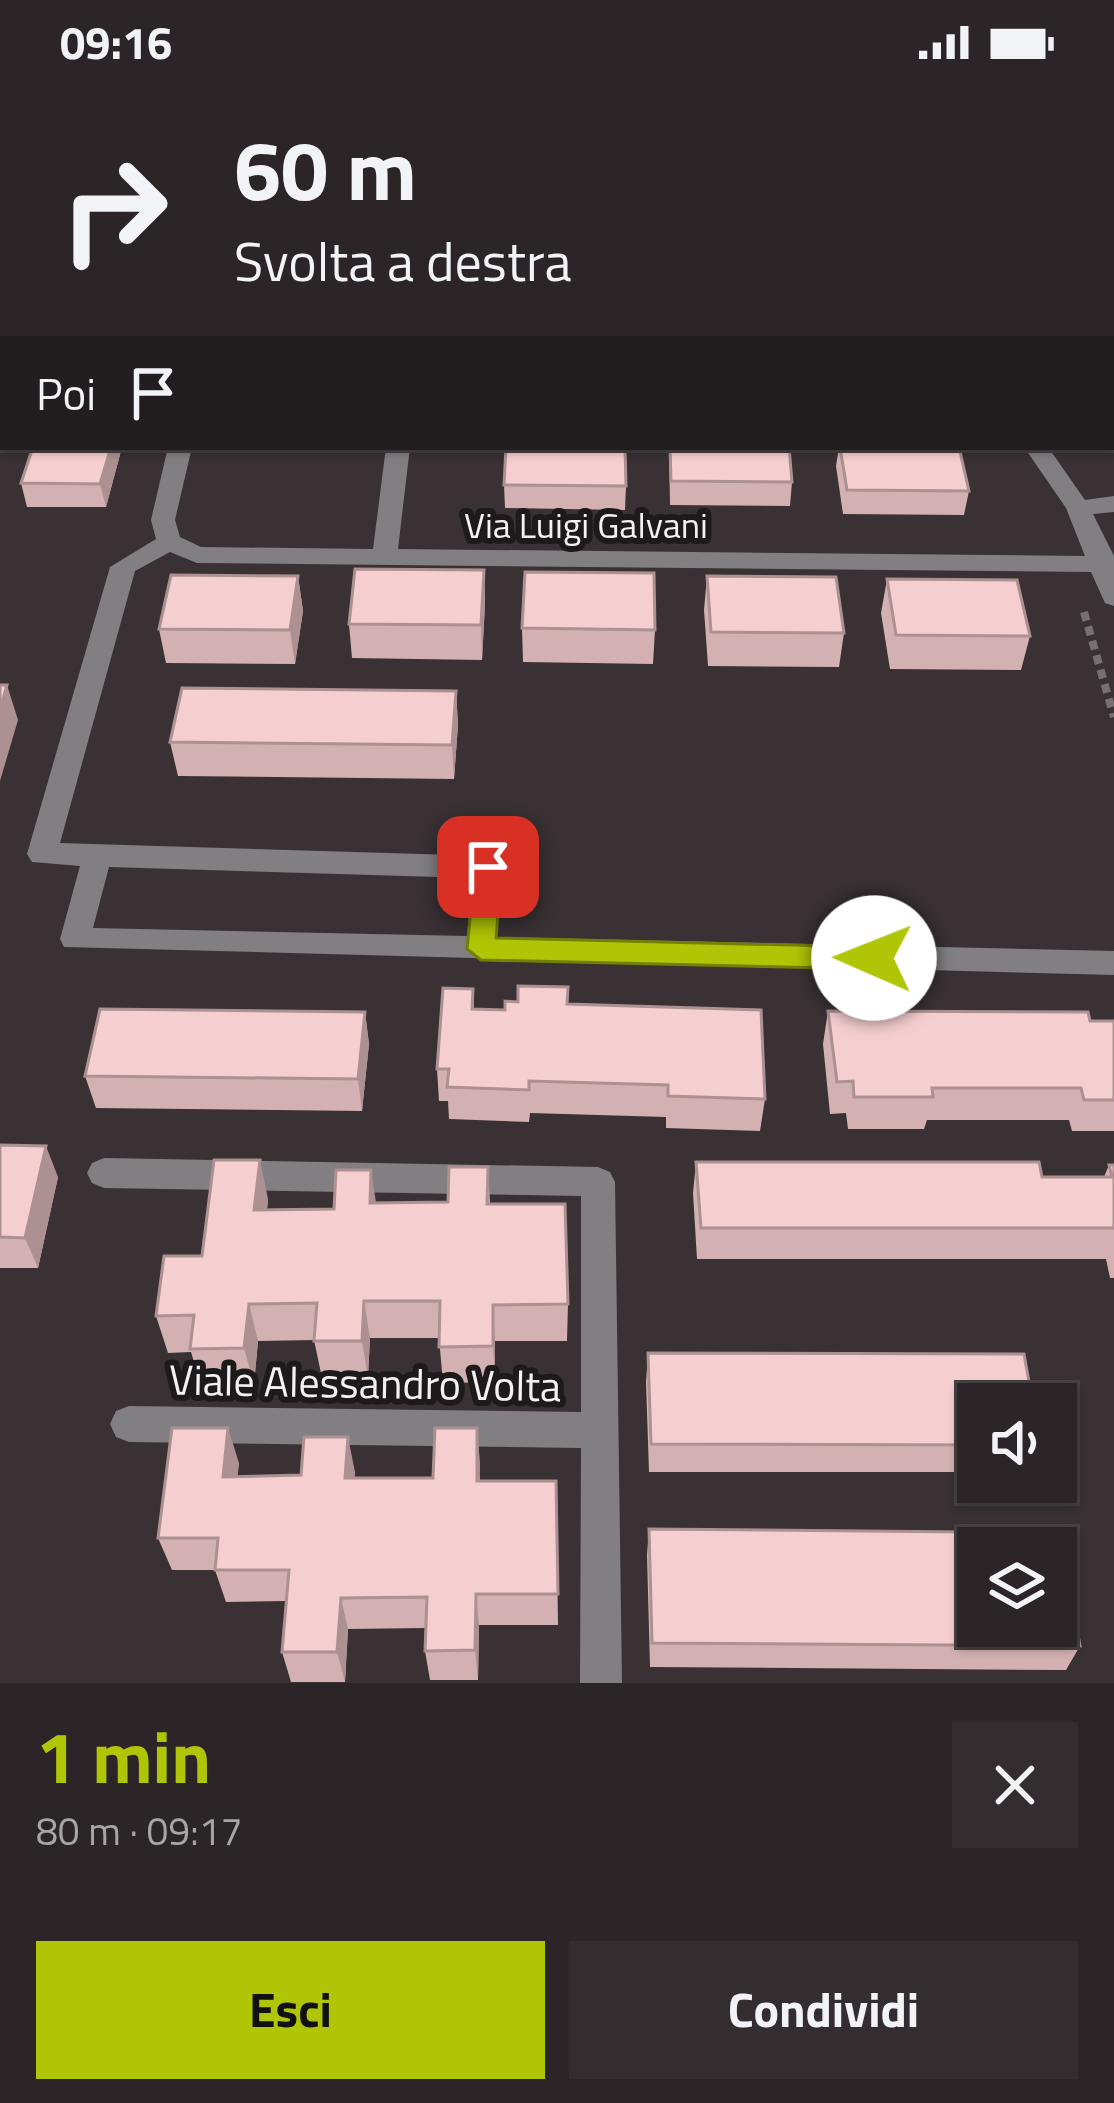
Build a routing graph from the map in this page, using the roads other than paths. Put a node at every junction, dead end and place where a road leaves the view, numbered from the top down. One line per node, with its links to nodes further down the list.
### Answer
1 (179, 450): 6 (street)
2 (398, 450): 7 (street)
3 (1038, 450): 5 (street)
4 (1114, 504): 5 (street)
5 (1078, 508): 8 (street)
6 (169, 542): 7 (street, Via Luigi Galvani); 10 (street)
7 (384, 560): 8 (street, Via Luigi Galvani)
8 (1108, 564): 9 (street)
9 (1114, 597)
10 (97, 856): 11 (street); 11 (street)
11 (481, 949): 12 (street)
12 (1114, 963)
13 (104, 1173): 15 (street, Viale Alessandro Volta)
14 (129, 1424): 15 (street, Viale Alessandro Volta)
15 (601, 1430): 16 (street, Viale Alessandro Volta)
16 (601, 1683)

